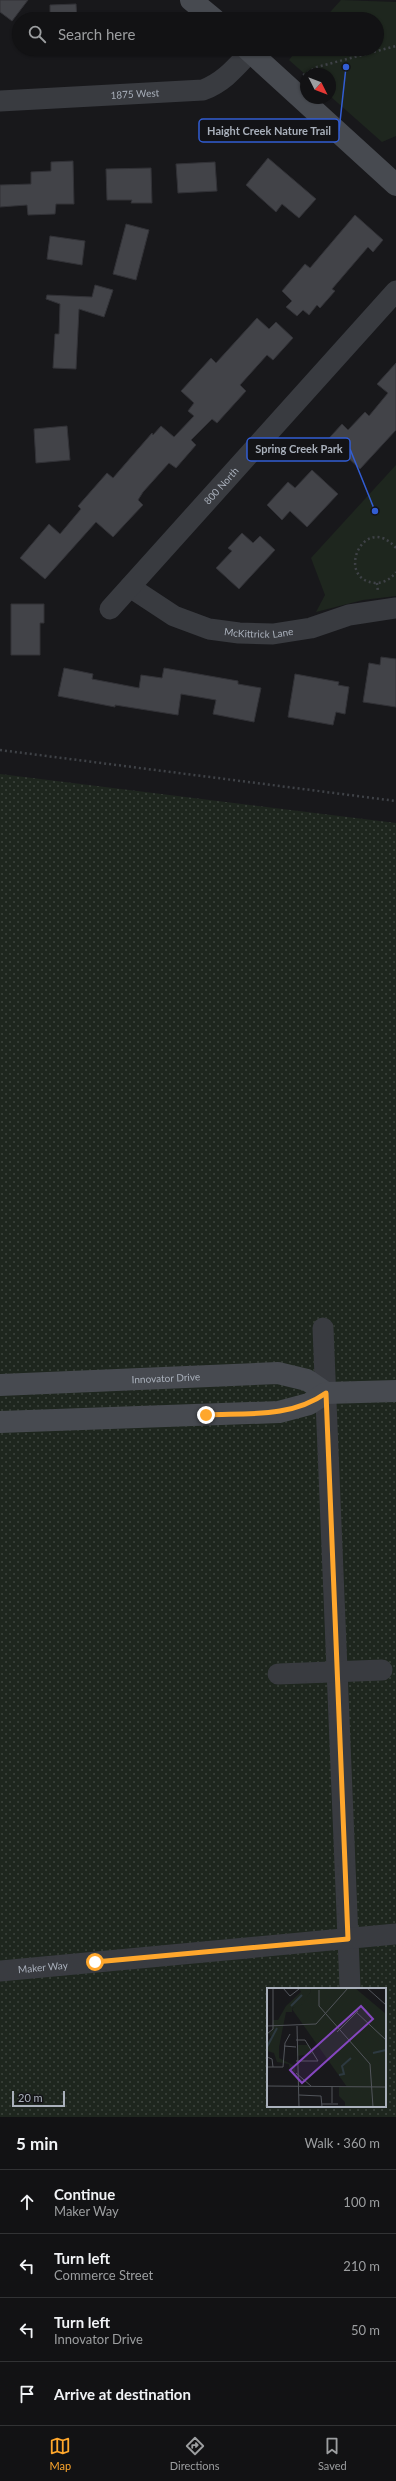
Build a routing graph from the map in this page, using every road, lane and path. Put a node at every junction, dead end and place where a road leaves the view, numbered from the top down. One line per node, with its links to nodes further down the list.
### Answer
1 (191, 0): 2 (main road)
2 (206, 12)
3 (396, 46): 4 (path)
4 (384, 49)
5 (244, 56): 9 (street, 1875 West)
6 (256, 56): 10 (main road)
7 (358, 56): 8 (path)
8 (315, 68)
9 (0, 101)
10 (396, 185)
11 (396, 291): 15 (street, 800 North)
12 (396, 548): 14 (path)
13 (396, 572): 14 (path)
14 (377, 583): 16 (path)
15 (130, 587): 17 (street, McKittrick Lane); 18 (street, 800 North)
16 (378, 593)
17 (396, 608)
18 (110, 609)
19 (0, 750): 20 (path)
20 (396, 802)
21 (323, 1328): 24 (street)
22 (0, 1385): 24 (main road, Innovator Drive)
23 (396, 1391): 24 (main road)
24 (326, 1393): 25 (main road); 27 (street)
25 (0, 1422)
26 (382, 1670): 27 (street)
27 (337, 1671): 28 (street); 30 (street)
28 (278, 1674)
29 (396, 1934): 30 (street, Maker Way)
30 (348, 1939): 31 (street, Maker Way); 32 (street)
31 (0, 1971)
32 (350, 1987)

